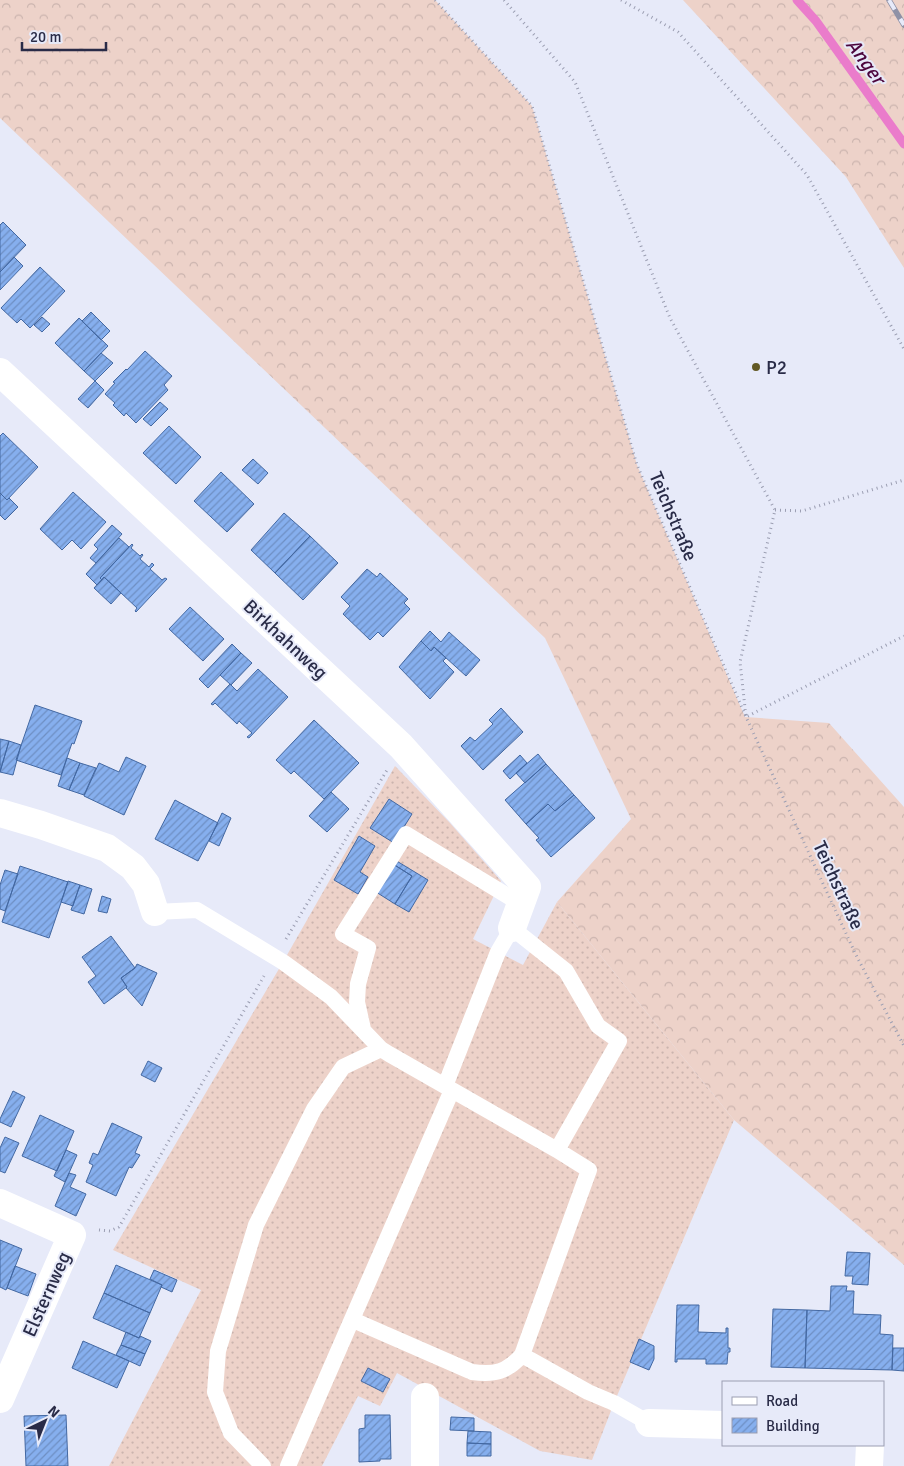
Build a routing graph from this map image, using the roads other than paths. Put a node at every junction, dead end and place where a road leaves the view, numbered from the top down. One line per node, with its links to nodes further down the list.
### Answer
1 (0, 372): 4 (street, Birkhahnweg)
2 (0, 813): 3 (street)
3 (156, 912): 5 (lane)
4 (516, 916): 5 (lane); 7 (lane); 8 (lane)
5 (363, 1030): 6 (lane)
6 (381, 1049): 7 (lane); 17 (lane)
7 (449, 1088): 8 (lane); 10 (lane)
8 (558, 1150): 11 (lane)
9 (0, 1203): 13 (street, Elsternweg)
10 (353, 1320): 11 (lane); 18 (lane)
11 (522, 1354): 14 (lane)
12 (425, 1397): 19 (street)
13 (0, 1399)
14 (649, 1422): 15 (street)
15 (722, 1425)
16 (870, 1446): 20 (street)
17 (263, 1466)
18 (288, 1466)
19 (425, 1466)
20 (869, 1466)

